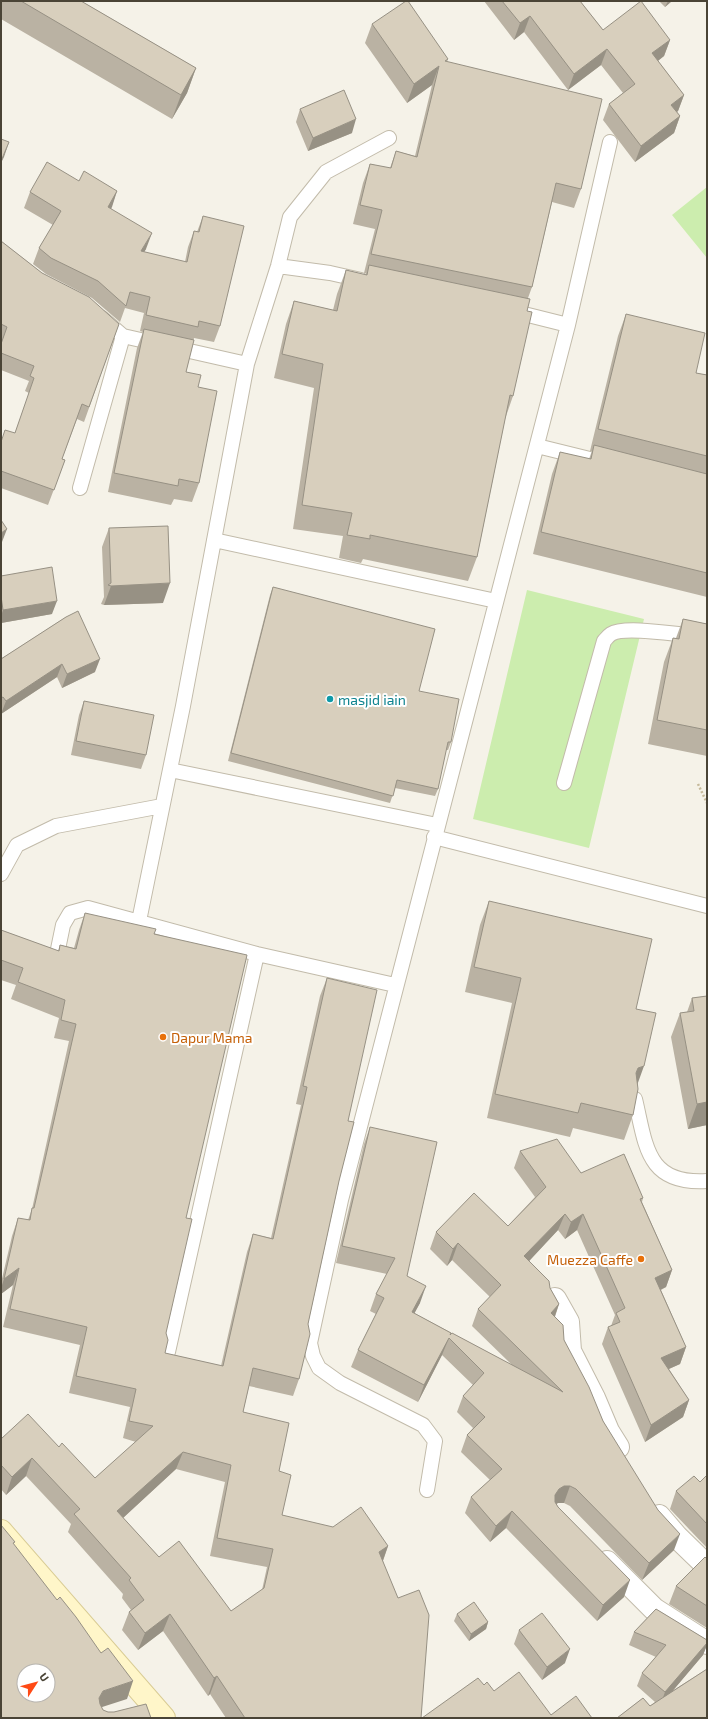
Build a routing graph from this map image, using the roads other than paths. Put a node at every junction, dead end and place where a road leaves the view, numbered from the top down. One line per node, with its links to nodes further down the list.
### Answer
1 (389, 138): 3 (lane)
2 (610, 142): 7 (lane)
3 (278, 266): 4 (lane); 9 (lane)
4 (375, 284)
5 (498, 308): 7 (lane)
6 (94, 310): 8 (lane)
7 (568, 325): 10 (lane)
8 (123, 336): 9 (lane); 12 (lane)
9 (247, 364): 13 (lane)
10 (537, 446): 11 (lane); 14 (lane)
11 (619, 466)
12 (80, 488)
13 (214, 540): 14 (lane); 16 (lane)
14 (496, 601): 19 (lane)
15 (707, 635): 17 (lane)
16 (170, 770): 18 (lane); 19 (lane)
17 (564, 783)
18 (162, 806): 20 (lane); 22 (lane)
19 (436, 831): 21 (lane); 25 (lane)
20 (1, 874)
21 (707, 906)
22 (139, 922): 23 (lane); 24 (lane)
23 (58, 954)
24 (257, 954): 25 (lane); 29 (lane)
25 (395, 985): 31 (lane)
26 (635, 1099): 27 (lane)
27 (707, 1180)
28 (555, 1299): 30 (street)
29 (168, 1352)
30 (628, 1463)
31 (427, 1490)
32 (650, 1501): 35 (street)
33 (1, 1531): 38 (street)
34 (593, 1548): 36 (street)
35 (707, 1566)
36 (707, 1643)
37 (128, 1711): 38 (street)
38 (157, 1711)

